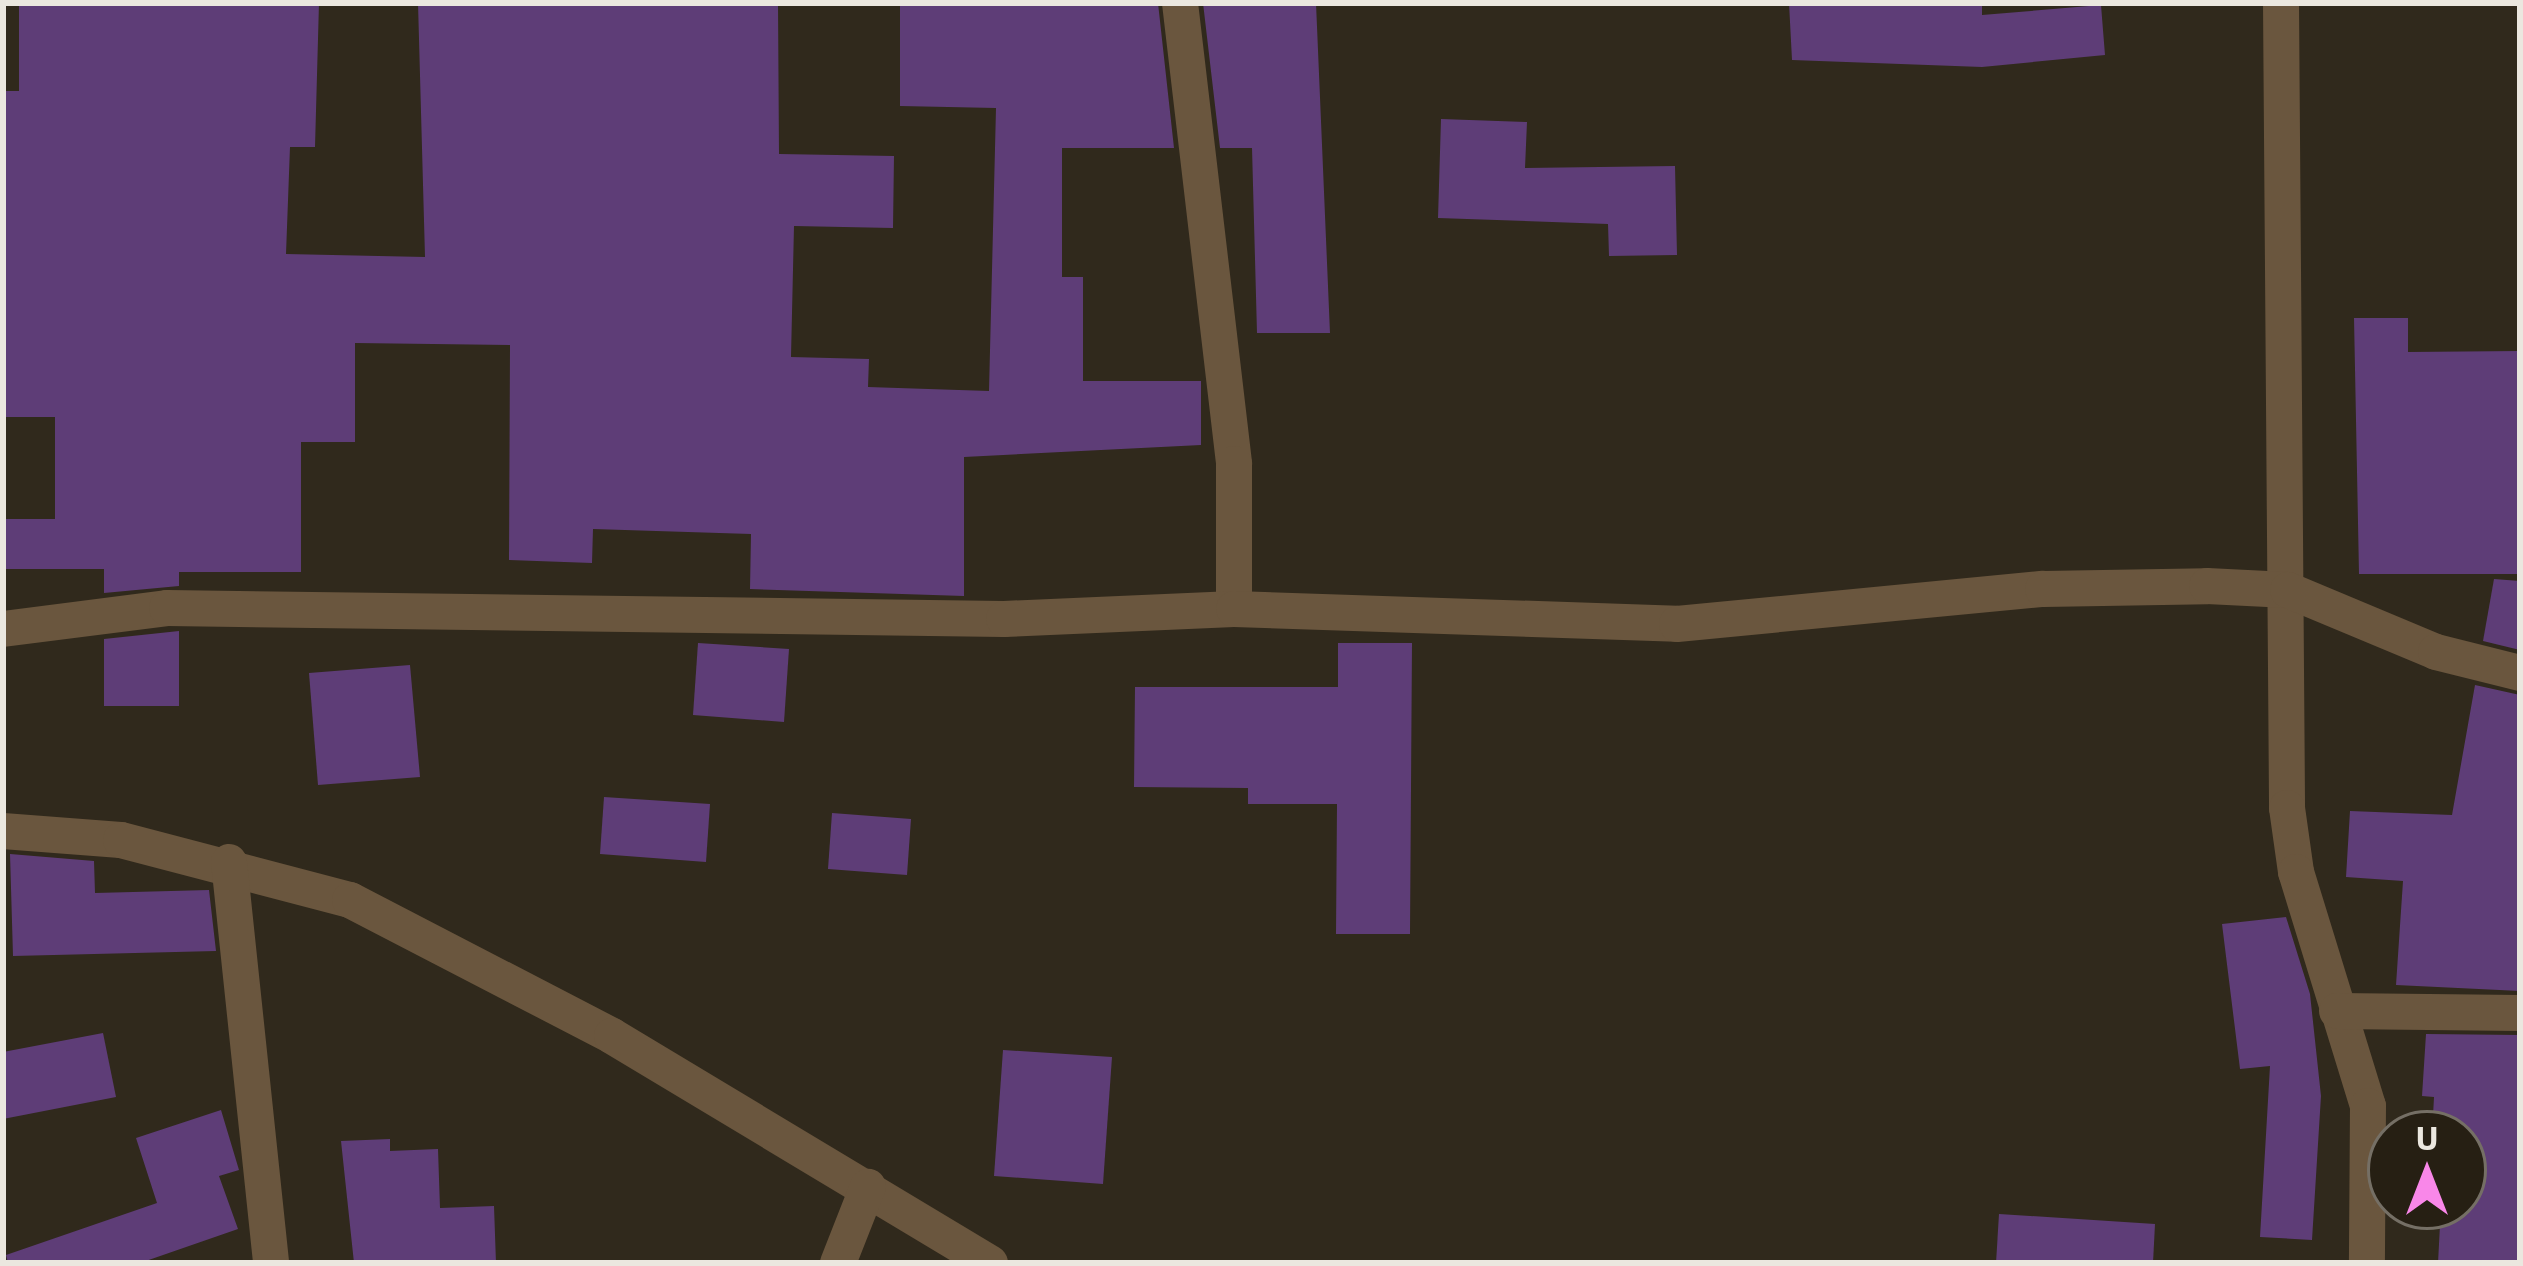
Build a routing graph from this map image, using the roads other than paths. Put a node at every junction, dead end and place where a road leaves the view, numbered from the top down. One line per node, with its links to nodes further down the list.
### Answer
1 (1180, 3): 4 (street)
2 (2282, 3): 3 (street)
3 (2288, 590): 4 (street); 6 (street); 9 (street)
4 (1234, 609): 5 (street)
5 (3, 629)
6 (2520, 674)
7 (3, 831): 8 (street)
8 (229, 862): 11 (street); 12 (street)
9 (2337, 1011): 10 (street); 15 (street)
10 (2520, 1013)
11 (868, 1187): 13 (street); 14 (street)
12 (271, 1263)
13 (838, 1263)
14 (990, 1263)
15 (2367, 1263)

